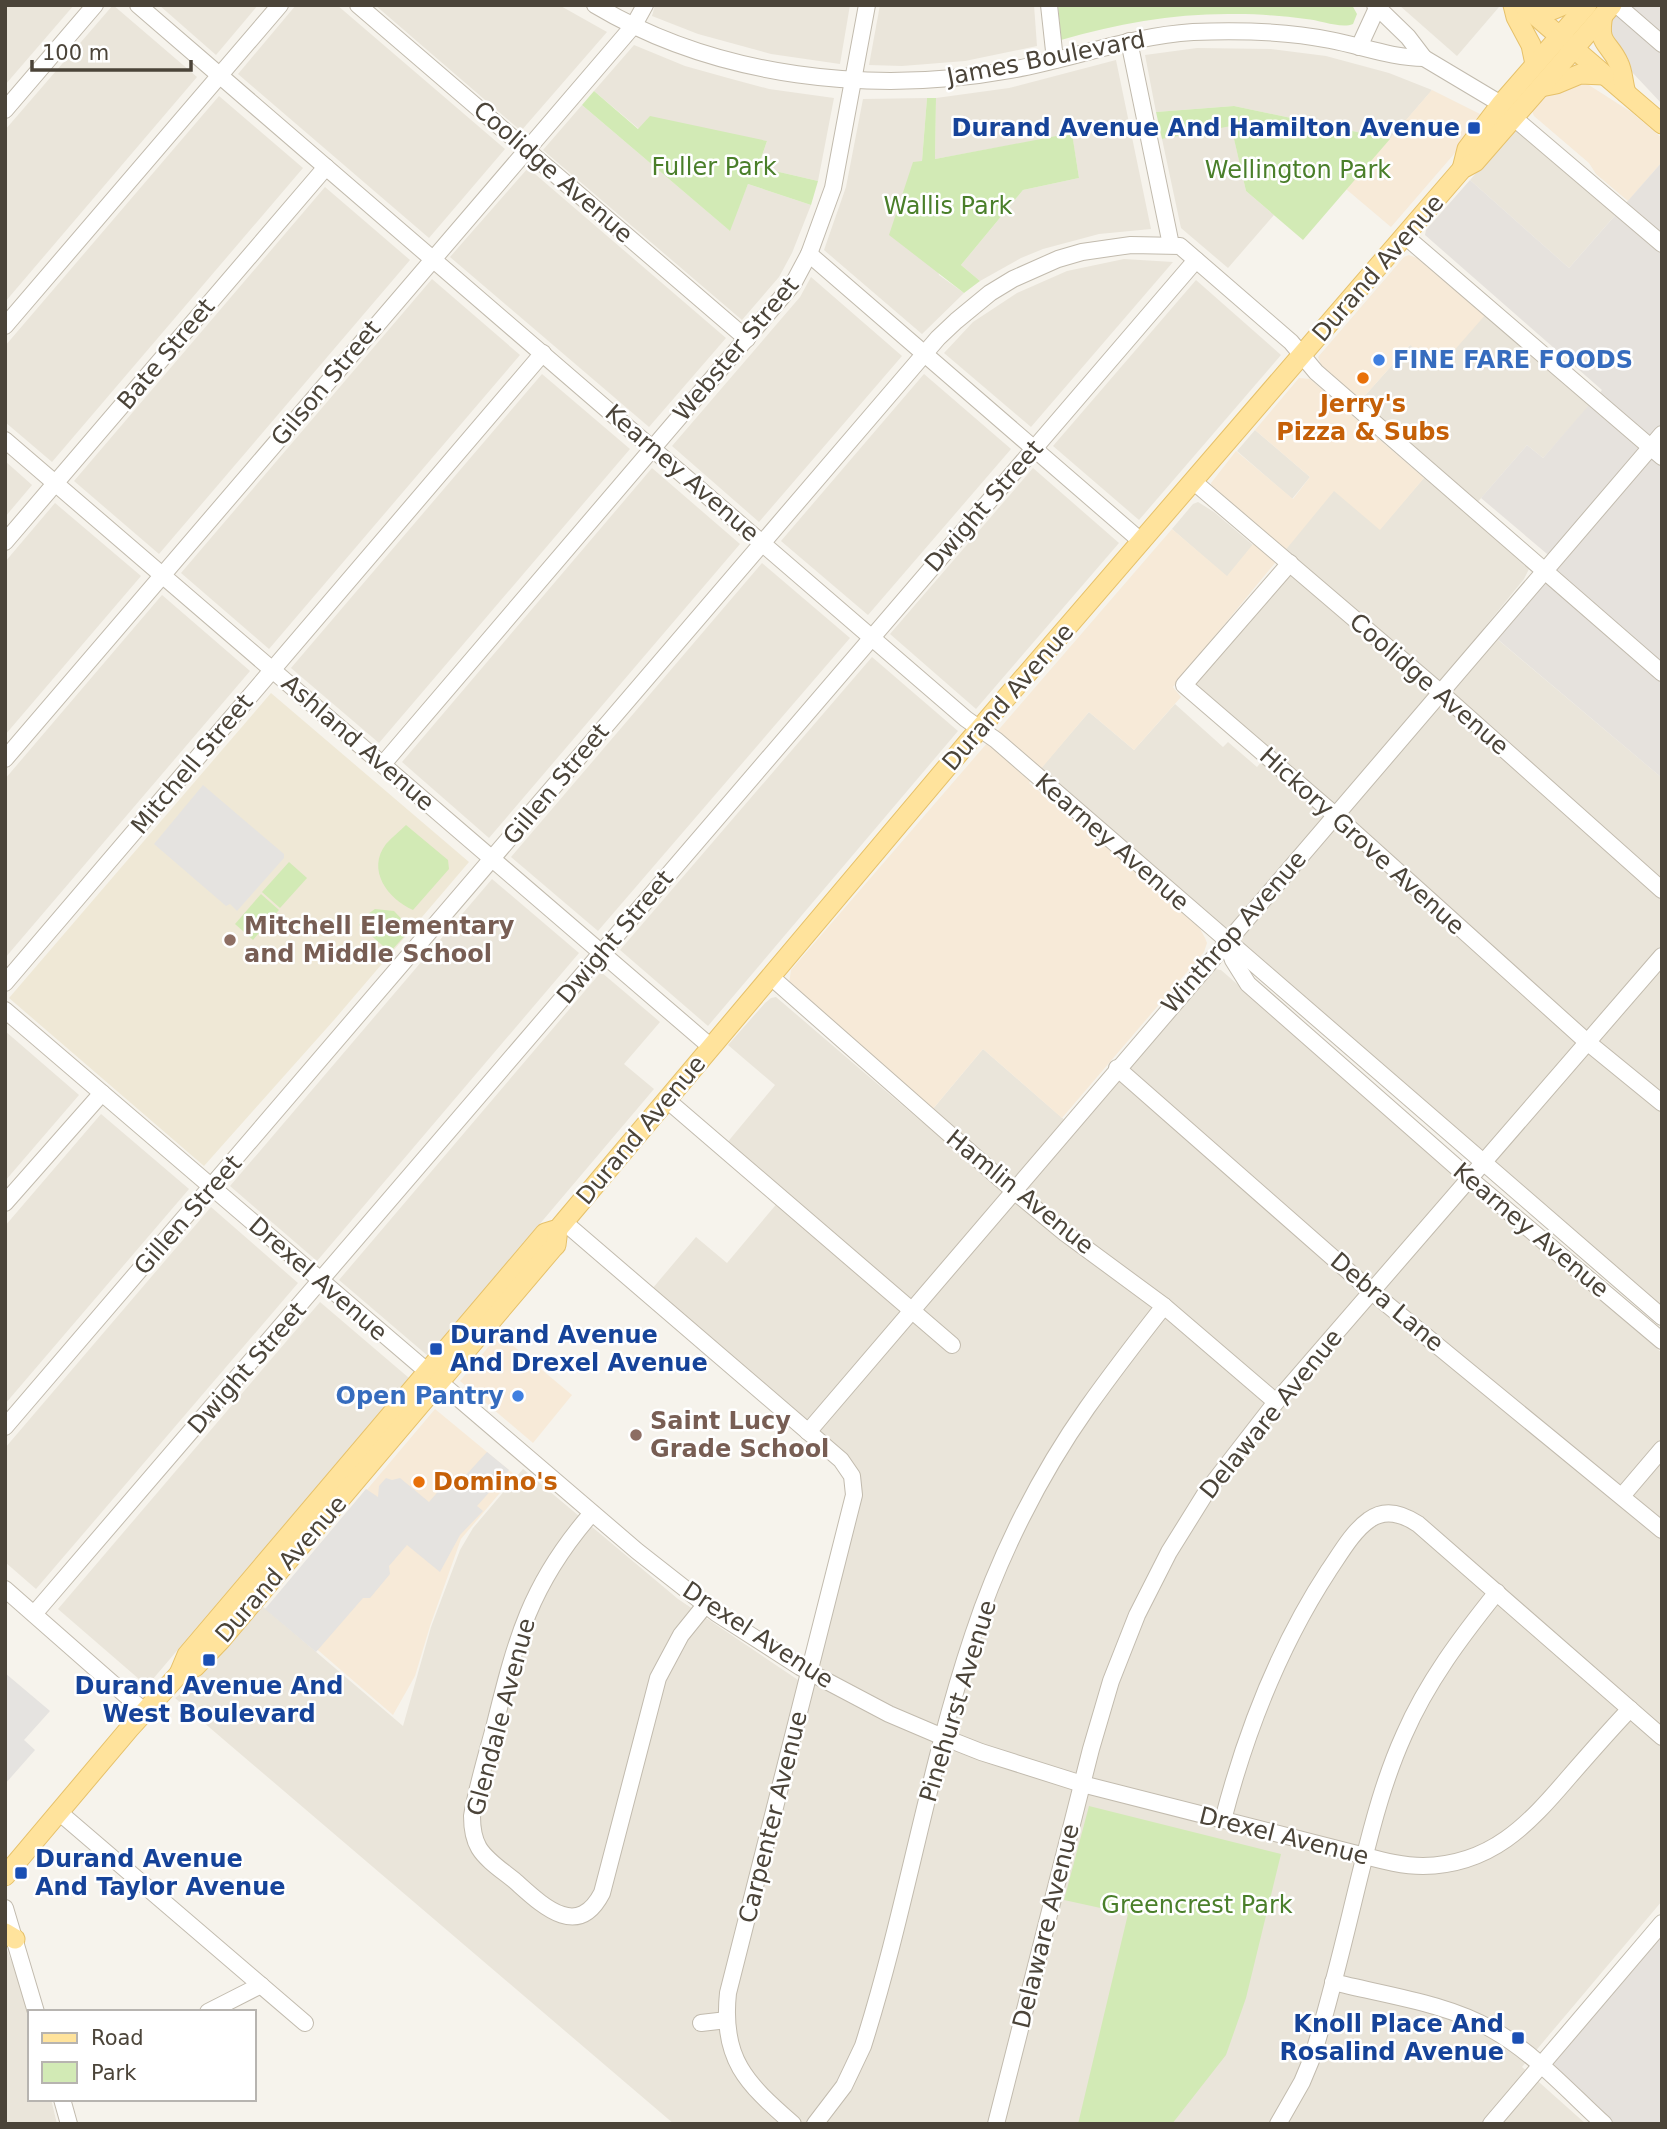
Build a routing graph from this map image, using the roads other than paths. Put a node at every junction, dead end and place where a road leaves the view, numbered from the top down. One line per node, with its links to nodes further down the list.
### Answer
1 (95, 5): 26 (street)
2 (138, 5): 21 (street, Kearney Avenue)
3 (280, 5): 21 (street)
4 (359, 5): 29 (street, Coolidge Avenue)
5 (595, 5): 13 (street, James Boulevard)
6 (645, 5): 13 (street, Gilson Street)
7 (867, 5): 23 (street, Webster Street)
8 (1049, 5): 19 (street)
9 (1564, 5): 11 (main road)
10 (1376, 6): 17 (street); 18 (street)
11 (1521, 7): 15 (main road); 20 (main road)
12 (1605, 8): 15 (main road, Durand Avenue); 16 (street); 25 (main road)
13 (634, 25): 23 (street, James Boulevard); 29 (street, Gilson Street)
14 (1129, 41): 17 (street, James Boulevard); 19 (street, James Boulevard); 33 (street)
15 (1567, 42): 20 (main road, Durand Avenue); 22 (main road); 24 (main road, Durand Avenue)
16 (1662, 44)
17 (1359, 47): 18 (street, James Boulevard)
18 (1424, 58): 27 (street)
19 (1055, 60): 23 (street, James Boulevard)
20 (1535, 64): 27 (main road, Durand Avenue)
21 (220, 75): 30 (street, Kearney Avenue); 37 (street)
22 (1604, 75): 24 (main road); 25 (main road)
23 (854, 81): 34 (street, Webster Street)
24 (1540, 87): 27 (main road, Durand Avenue)
25 (1626, 93): 28 (main road)
26 (5, 110)
27 (1507, 111): 31 (main road, Durand Avenue); 32 (street)
28 (1662, 124)
29 (527, 150): 35 (street, Gilson Street); 38 (street, Coolidge Avenue)
30 (326, 167): 35 (street, Kearney Avenue); 48 (street, Bate Street)
31 (1405, 236): 41 (main road, Durand Avenue); 46 (street)
32 (1662, 244)
33 (1171, 245): 36 (street); 40 (street, Gillen Street)
34 (809, 254): 38 (street, Webster Street); 40 (street)
35 (433, 258): 39 (street, Kearney Avenue); 54 (street, Gilson Street)
36 (1196, 260): 41 (street); 45 (street, Dwight Street)
37 (5, 326)
38 (747, 339): 44 (street, Webster Street)
39 (543, 353): 44 (street, Kearney Avenue); 56 (street, Mitchell Street)
40 (925, 354): 45 (street); 50 (street, Gillen Street)
41 (1302, 355): 47 (main road, Durand Avenue); 53 (street)
42 (1662, 434): 46 (street, Winthrop Avenue)
43 (5, 440): 48 (street, Ashland Avenue)
44 (653, 447): 50 (street, Kearney Avenue); 61 (street, Webster Street)
45 (1034, 448): 51 (street); 55 (street, Dwight Street)
46 (1656, 452): 53 (street, Winthrop Avenue)
47 (1194, 481): 51 (main road, Durand Avenue); 52 (street, Coolidge Avenue)
48 (56, 483): 49 (street, Bate Street); 54 (street, Ashland Avenue)
49 (5, 542)
50 (763, 542): 55 (street, Kearney Avenue); 63 (street, Gillen Street)
51 (1142, 542): 59 (main road, Durand Avenue)
52 (1290, 563): 58 (street, Coolidge Avenue); 62 (street, Hickory Grove Avenue)
53 (1545, 570): 57 (street); 58 (street, Winthrop Avenue)
54 (163, 575): 56 (street, Ashland Avenue); 60 (street, Gilson Street)
55 (872, 636): 59 (street, Kearney Avenue); 66 (street, Dwight Street)
56 (273, 669): 61 (street, Ashland Avenue); 69 (street, Mitchell Street)
57 (1662, 673)
58 (1440, 692): 62 (street, Winthrop Avenue); 64 (street, Coolidge Avenue)
59 (980, 729): 65 (street, Kearney Avenue); 68 (main road, Durand Avenue)
60 (5, 760)
61 (383, 764): 63 (street, Ashland Avenue)
62 (1335, 815): 65 (street, Winthrop Avenue); 71 (street, Hickory Grove Avenue)
63 (493, 858): 66 (street, Ashland Avenue); 79 (street, Gillen Street)
64 (1662, 890)
65 (1226, 941): 73 (street, Winthrop Avenue); 77 (street, Kearney Avenue); 78 (street, Kearney Avenue)
66 (601, 954): 72 (street, Ashland Avenue); 83 (street, Dwight Street)
67 (1662, 956): 71 (street, Delaware Avenue)
68 (770, 976): 72 (main road, Durand Avenue); 80 (street, Hamlin Avenue)
69 (5, 983)
70 (5, 1010): 74 (street, Drexel Avenue)
71 (1586, 1041): 76 (street, Hickory Grove Avenue); 77 (street, Delaware Avenue)
72 (710, 1047): 75 (main road, Durand Avenue)
73 (1117, 1068): 80 (street, Winthrop Avenue); 84 (street, Debra Lane)
74 (102, 1093): 79 (street, Drexel Avenue); 81 (street)
75 (667, 1100): 82 (main road, Durand Avenue); 86 (street)
76 (1662, 1103)
77 (1484, 1163): 78 (street, Delaware Avenue); 87 (street, Kearney Avenue)
78 (1470, 1179): 84 (street, Delaware Avenue); 88 (street, Kearney Avenue)
79 (212, 1188): 83 (street, Drexel Avenue); 92 (street, Gillen Street)
80 (1014, 1191): 85 (street, Hamlin Avenue); 86 (street, Winthrop Avenue)
81 (5, 1203)
82 (561, 1226): 90 (main road, Durand Avenue); 93 (street, Carpenter Avenue)
83 (321, 1282): 90 (street, Drexel Avenue); 101 (street, Dwight Street)
84 (1372, 1292): 91 (street, Delaware Avenue); 95 (street, Debra Lane)
85 (1164, 1306): 91 (street, Hamlin Avenue); 105 (street, Pinehurst Avenue)
86 (912, 1310): 89 (street); 93 (street, Winthrop Avenue)
87 (1662, 1317)
88 (1662, 1341)
89 (952, 1345)
90 (433, 1378): 96 (street, Drexel Avenue); 104 (main road, Durand Avenue)
91 (1276, 1402): 107 (street, Delaware Avenue)
92 (5, 1427)
93 (808, 1432): 102 (street, Carpenter Avenue)
94 (1662, 1449): 95 (street)
95 (1622, 1496): 97 (street, Debra Lane)
96 (592, 1513): 100 (street, Drexel Avenue); 100 (street, Glendale Avenue)
97 (1662, 1530)
98 (5, 1590): 101 (street)
99 (1497, 1592): 103 (street); 109 (street); 110 (street)
100 (706, 1604): 102 (street, Drexel Avenue)
101 (34, 1614): 104 (street)
102 (809, 1672): 105 (street, Drexel Avenue); 119 (street, Carpenter Avenue)
103 (1630, 1709): 106 (street); 110 (street, Drexel Avenue)
104 (145, 1712): 108 (main road, Durand Avenue)
105 (943, 1737): 107 (street, Drexel Avenue); 126 (street, Pinehurst Avenue)
106 (1662, 1737)
107 (1082, 1784): 109 (street, Drexel Avenue); 127 (street, Delaware Avenue)
108 (60, 1812): 111 (main road, Durand Avenue); 116 (street)
109 (1223, 1820): 110 (street, Drexel Avenue)
110 (1365, 1856): 115 (street)
111 (5, 1876)
112 (5, 1908): 114 (street)
113 (1662, 1923): 122 (street)
114 (10, 1936): 117 (street)
115 (1333, 1982): 122 (street); 128 (street)
116 (261, 1984): 118 (street); 120 (street)
117 (35, 2010)
118 (212, 2010)
119 (727, 2020): 121 (street); 125 (street, Carpenter Avenue)
120 (305, 2023)
121 (701, 2023)
122 (1540, 2066): 129 (street); 130 (street)
123 (63, 2101): 124 (street)
124 (69, 2124)
125 (793, 2124)
126 (815, 2124)
127 (996, 2124)
128 (1278, 2124)
129 (1491, 2124)
130 (1604, 2124)

